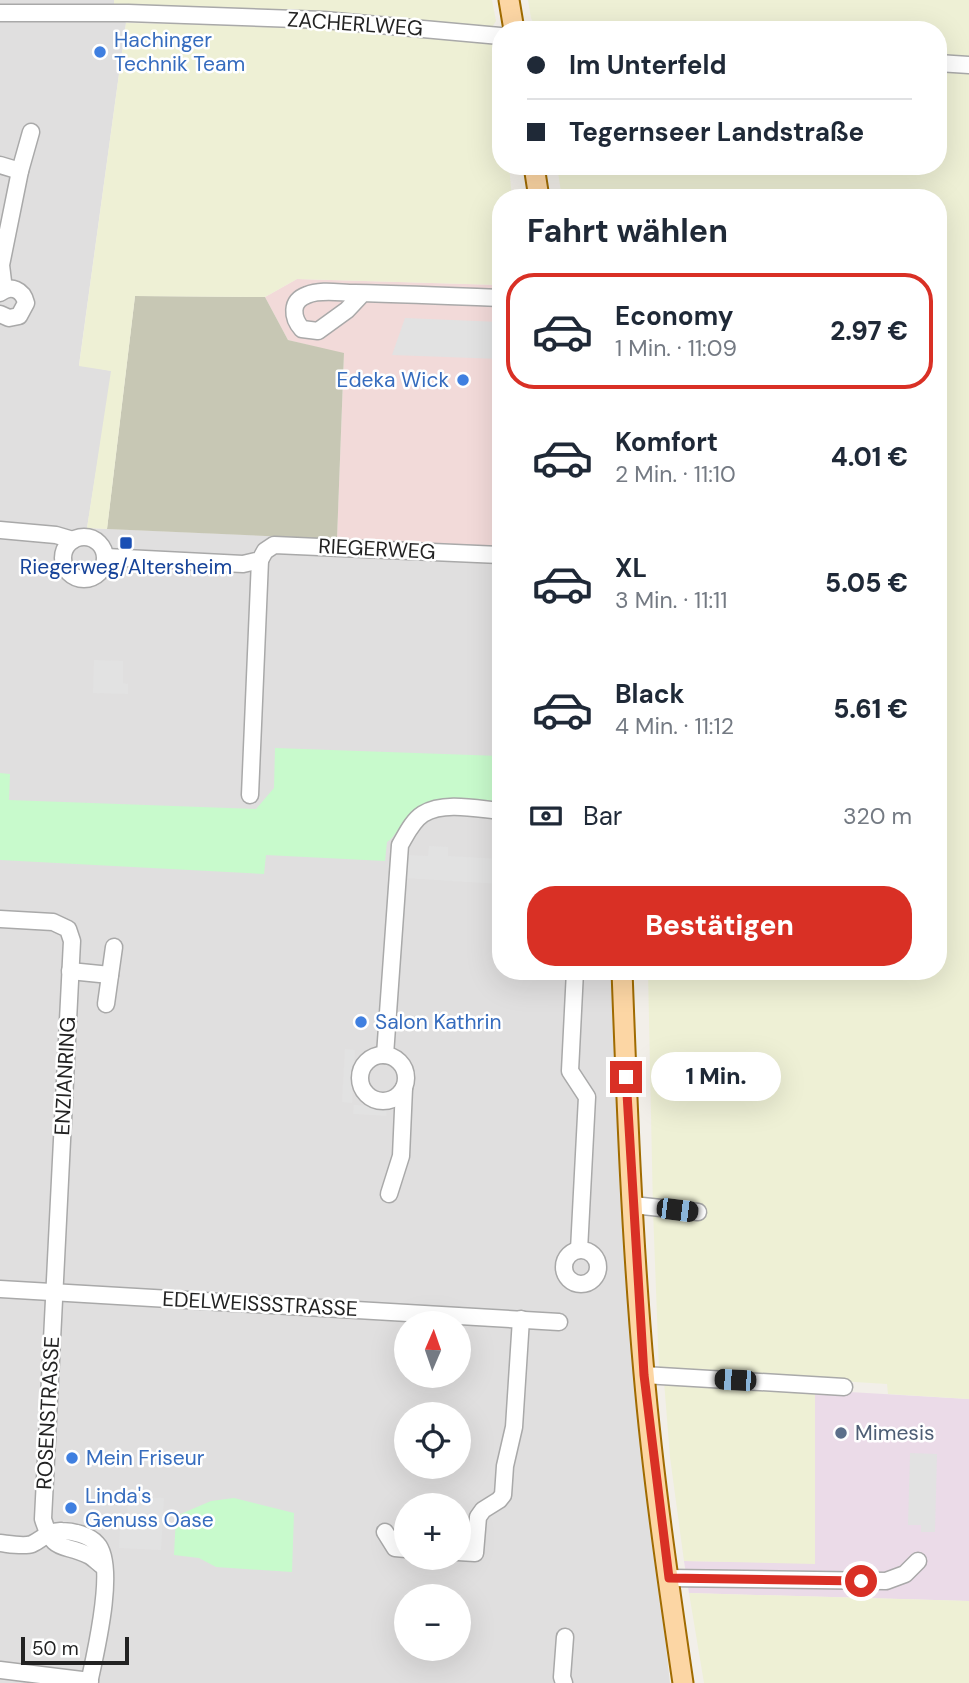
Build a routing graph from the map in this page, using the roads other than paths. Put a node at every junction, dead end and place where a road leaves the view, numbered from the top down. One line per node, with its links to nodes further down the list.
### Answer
1 (509, 0): 3 (main road)
2 (0, 13): 4 (street, ZACHERLWEG)
3 (512, 21)
4 (492, 35)
5 (947, 64): 6 (street)
6 (969, 65)
7 (31, 132): 9 (street)
8 (0, 165): 9 (street)
9 (20, 171): 10 (street)
10 (2, 291): 13 (street)
11 (362, 294): 12 (street)
12 (492, 298)
13 (0, 314)
14 (0, 530): 15 (street)
15 (73, 540): 17 (street); 17 (street)
16 (492, 555): 18 (street, RIEGERWEG)
17 (106, 557): 18 (street, RIEGERWEG)
18 (260, 560): 19 (street)
19 (250, 795)
20 (492, 811): 28 (street)
21 (0, 919): 23 (street, ENZIANRING)
22 (114, 947): 24 (street)
23 (70, 971): 24 (street); 35 (street, ENZIANRING)
24 (110, 975): 27 (street)
25 (575, 980): 33 (street)
26 (622, 980): 31 (main road)
27 (106, 1004)
28 (385, 1055): 29 (street); 29 (street)
29 (404, 1088): 30 (street)
30 (389, 1194)
31 (633, 1205): 32 (street); 38 (main road)
32 (698, 1212)
33 (579, 1250)
34 (0, 1289): 35 (street, EDELWEISSSTRASSE)
35 (54, 1292): 36 (street, EDELWEISSSTRASSE); 41 (street, ROSENSTRASSE)
36 (521, 1319): 37 (street, EDELWEISSSTRASSE); 44 (street)
37 (559, 1322)
38 (644, 1375): 39 (street); 46 (main road)
39 (844, 1387)
40 (385, 1532): 43 (street)
41 (47, 1534): 42 (street); 49 (street)
42 (0, 1543)
43 (394, 1546)
44 (471, 1553)
45 (918, 1561): 46 (street)
46 (669, 1578): 51 (main road)
47 (565, 1637): 50 (street)
48 (0, 1670): 49 (street)
49 (90, 1682)
50 (564, 1683)
51 (683, 1683)

